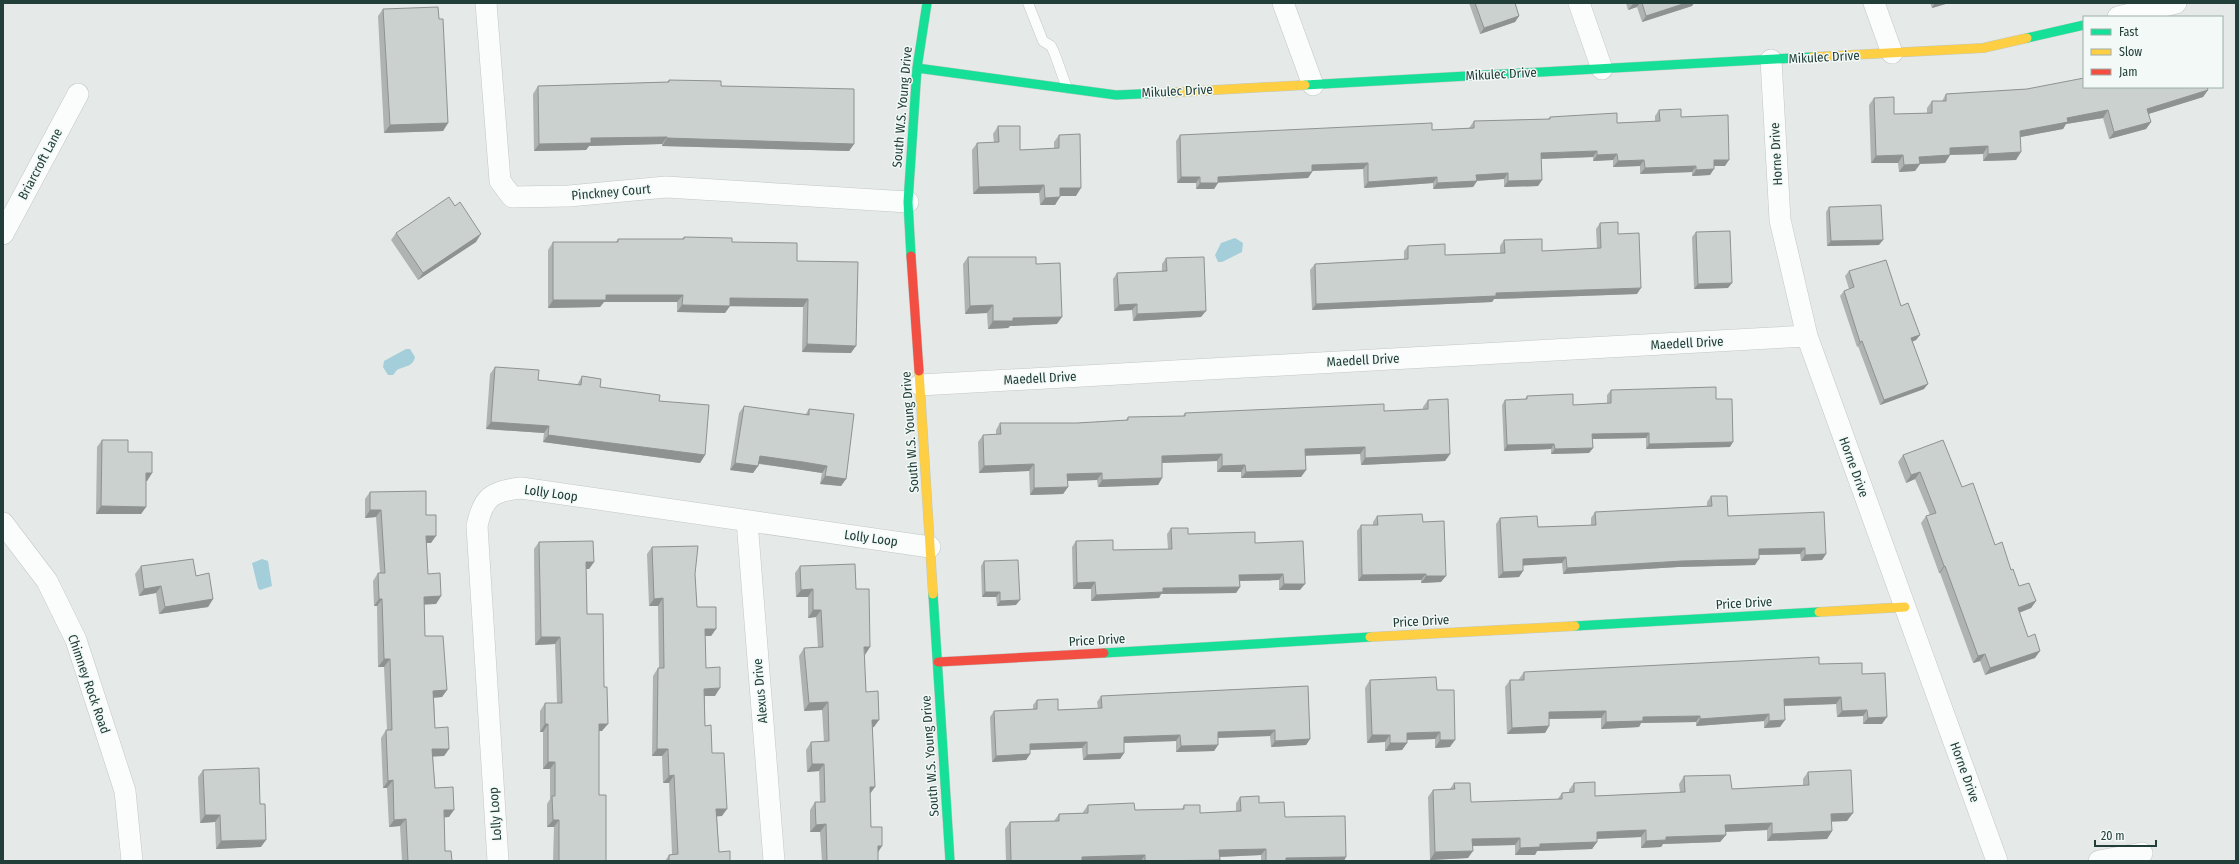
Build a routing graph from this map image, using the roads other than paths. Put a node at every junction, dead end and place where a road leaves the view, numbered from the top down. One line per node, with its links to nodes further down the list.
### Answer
1 (486, 3): 17 (street, Pinckney Court)
2 (927, 3): 12 (street, South W.S. Young Drive)
3 (1028, 3): 15 (lane)
4 (1283, 3): 14 (street)
5 (1579, 3): 13 (street)
6 (1874, 3): 10 (street)
7 (2172, 4): 8 (street)
8 (2122, 16)
9 (2083, 25): 10 (street, Mikulec Drive)
10 (1892, 53): 11 (street, Mikulec Drive)
11 (1771, 60): 13 (street, Mikulec Drive); 19 (street, Horne Drive)
12 (917, 68): 15 (street, Mikulec Drive); 17 (street, South W.S. Young Drive)
13 (1602, 69): 14 (street, Mikulec Drive)
14 (1313, 85): 15 (street, Mikulec Drive)
15 (1067, 88)
16 (78, 94): 18 (street, Briarcroft Lane)
17 (908, 202): 20 (street, South W.S. Young Drive)
18 (3, 234)
19 (1806, 336): 20 (street, Maedell Drive); 24 (street, Horne Drive)
20 (920, 384): 23 (street, South W.S. Young Drive)
21 (747, 521): 23 (street, Lolly Loop); 28 (street, Lolly Loop); 29 (street, Alexus Drive)
22 (3, 523): 27 (street, Chimney Rock Road)
23 (930, 546): 25 (street, South W.S. Young Drive)
24 (1905, 607): 25 (street, Price Drive); 31 (street, Horne Drive)
25 (938, 662): 30 (street, South W.S. Young Drive)
26 (2142, 853): 32 (street)
27 (132, 861)
28 (498, 861)
29 (774, 861)
30 (950, 861)
31 (1997, 861)
32 (2100, 861)

